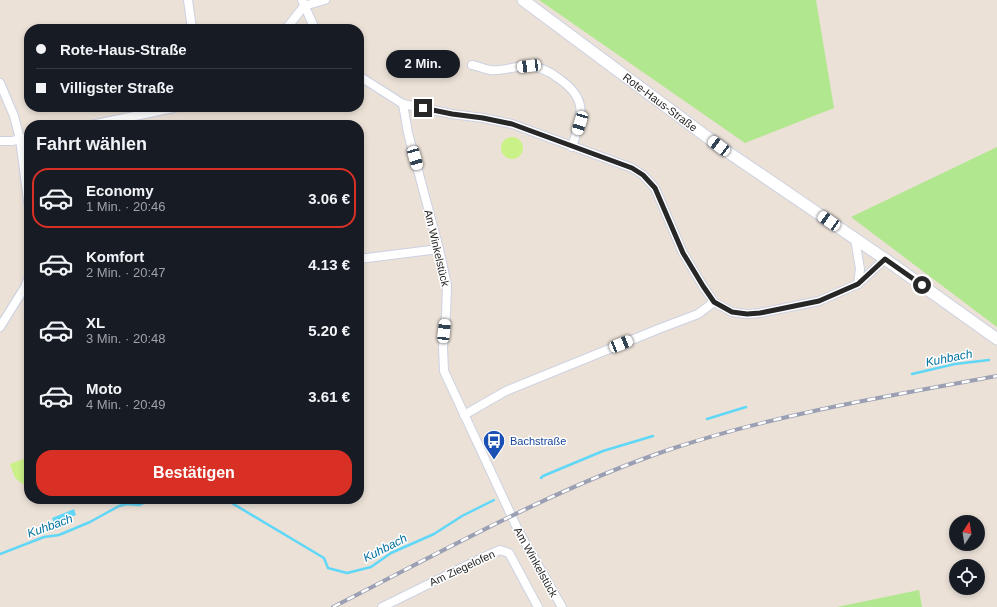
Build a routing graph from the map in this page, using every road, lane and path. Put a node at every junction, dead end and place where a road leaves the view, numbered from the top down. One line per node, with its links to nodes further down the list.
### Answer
1 (188, 0): 5 (street)
2 (325, 0): 4 (street)
3 (523, 0): 19 (main road, Rote-Haus-Straße)
4 (303, 3): 6 (street); 7 (street)
5 (191, 24)
6 (289, 24)
7 (313, 24)
8 (472, 65): 17 (street)
9 (364, 79): 11 (street)
10 (0, 83): 15 (street)
11 (403, 104): 17 (street); 20 (street, Am Winkelstück)
12 (154, 112): 13 (street)
13 (115, 120)
14 (24, 138): 15 (street)
15 (20, 139): 16 (street); 18 (street)
16 (0, 141)
17 (572, 147): 25 (street)
18 (24, 170)
19 (855, 239): 22 (main road, Rote-Haus-Straße); 23 (street)
20 (439, 249): 21 (street); 28 (street, Am Winkelstück)
21 (364, 257)
22 (885, 259): 23 (street); 27 (main road, Rote-Haus-Straße)
23 (858, 284): 25 (street)
24 (24, 289): 26 (street)
25 (714, 302): 28 (street)
26 (0, 327)
27 (997, 339)
28 (464, 415): 29 (street, Am Winkelstück)
29 (559, 606)
30 (382, 607): 31 (street, Am Ziegelofen)
31 (538, 607)

